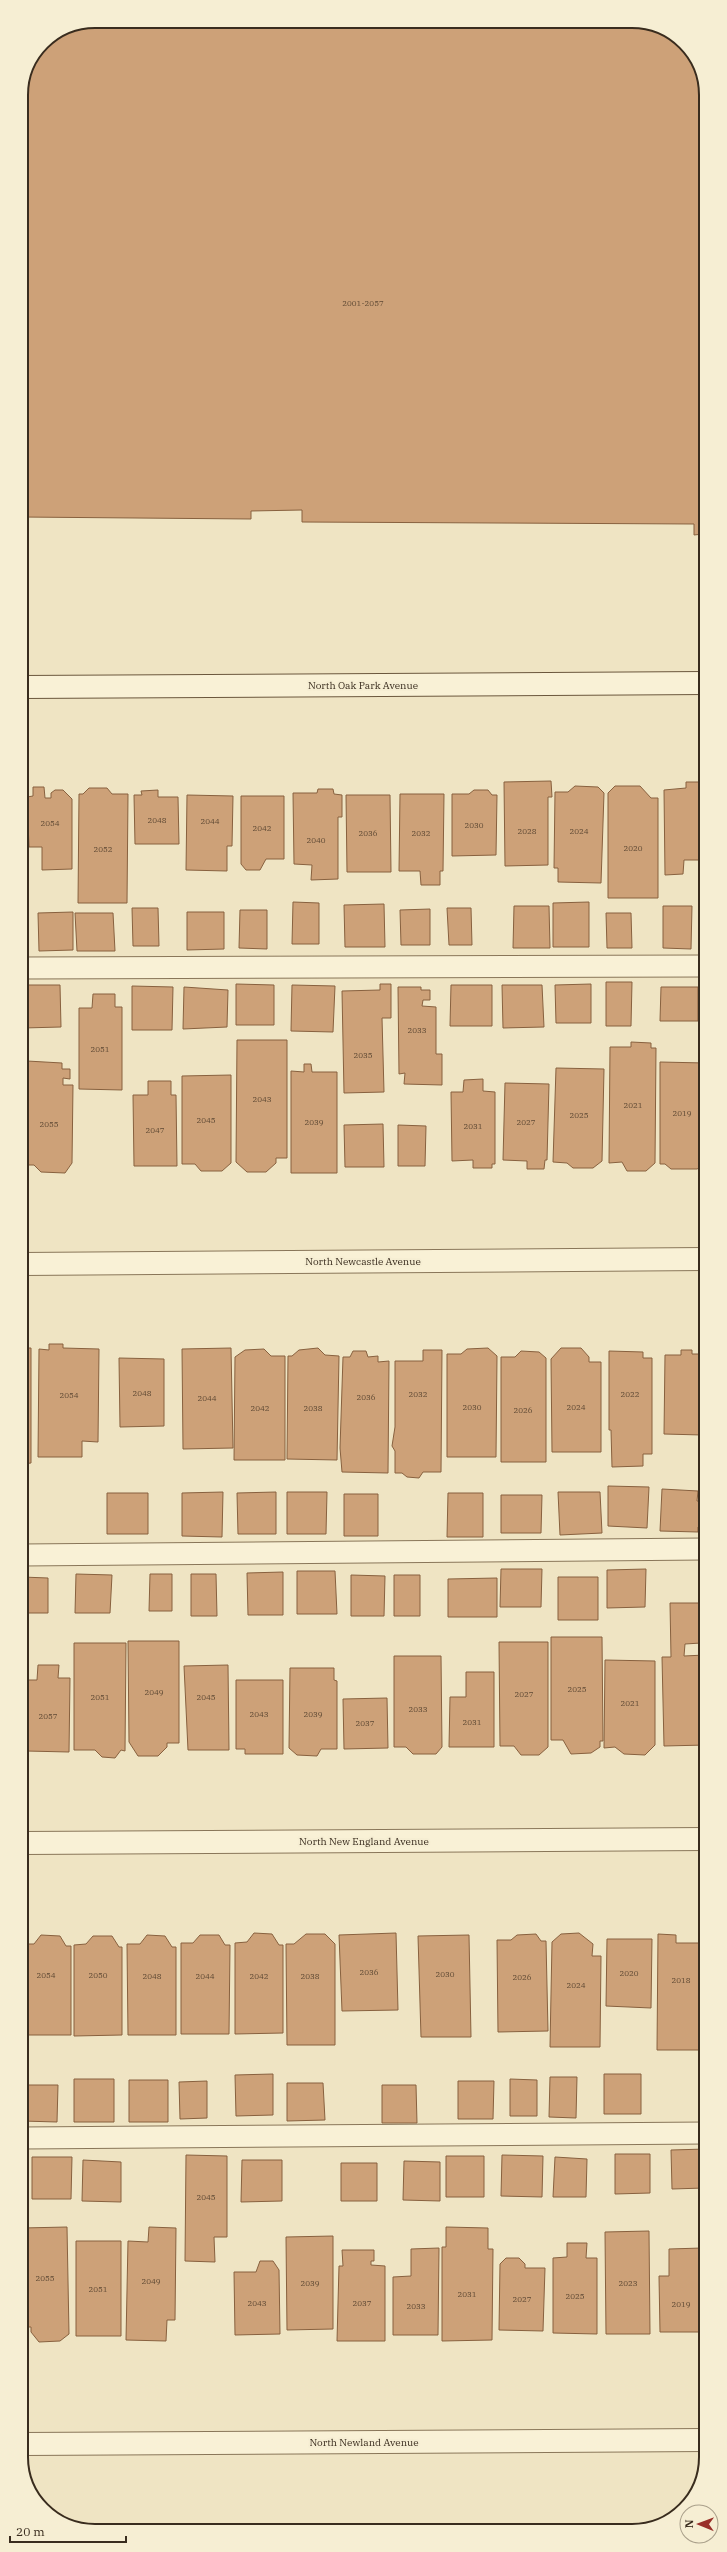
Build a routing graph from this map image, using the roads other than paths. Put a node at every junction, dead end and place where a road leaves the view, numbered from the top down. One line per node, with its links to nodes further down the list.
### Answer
1 (699, 683): 2 (street, North Oak Park Avenue)
2 (28, 687)
3 (699, 966): 4 (lane)
4 (28, 968)
5 (699, 1259): 6 (street, North Newcastle Avenue)
6 (28, 1264)
7 (699, 1549): 8 (lane)
8 (28, 1556)
9 (699, 1839): 10 (street, North New England Avenue)
10 (28, 1843)
11 (699, 2133): 12 (lane)
12 (28, 2138)
13 (699, 2440): 14 (street, North Newland Avenue)
14 (28, 2444)

